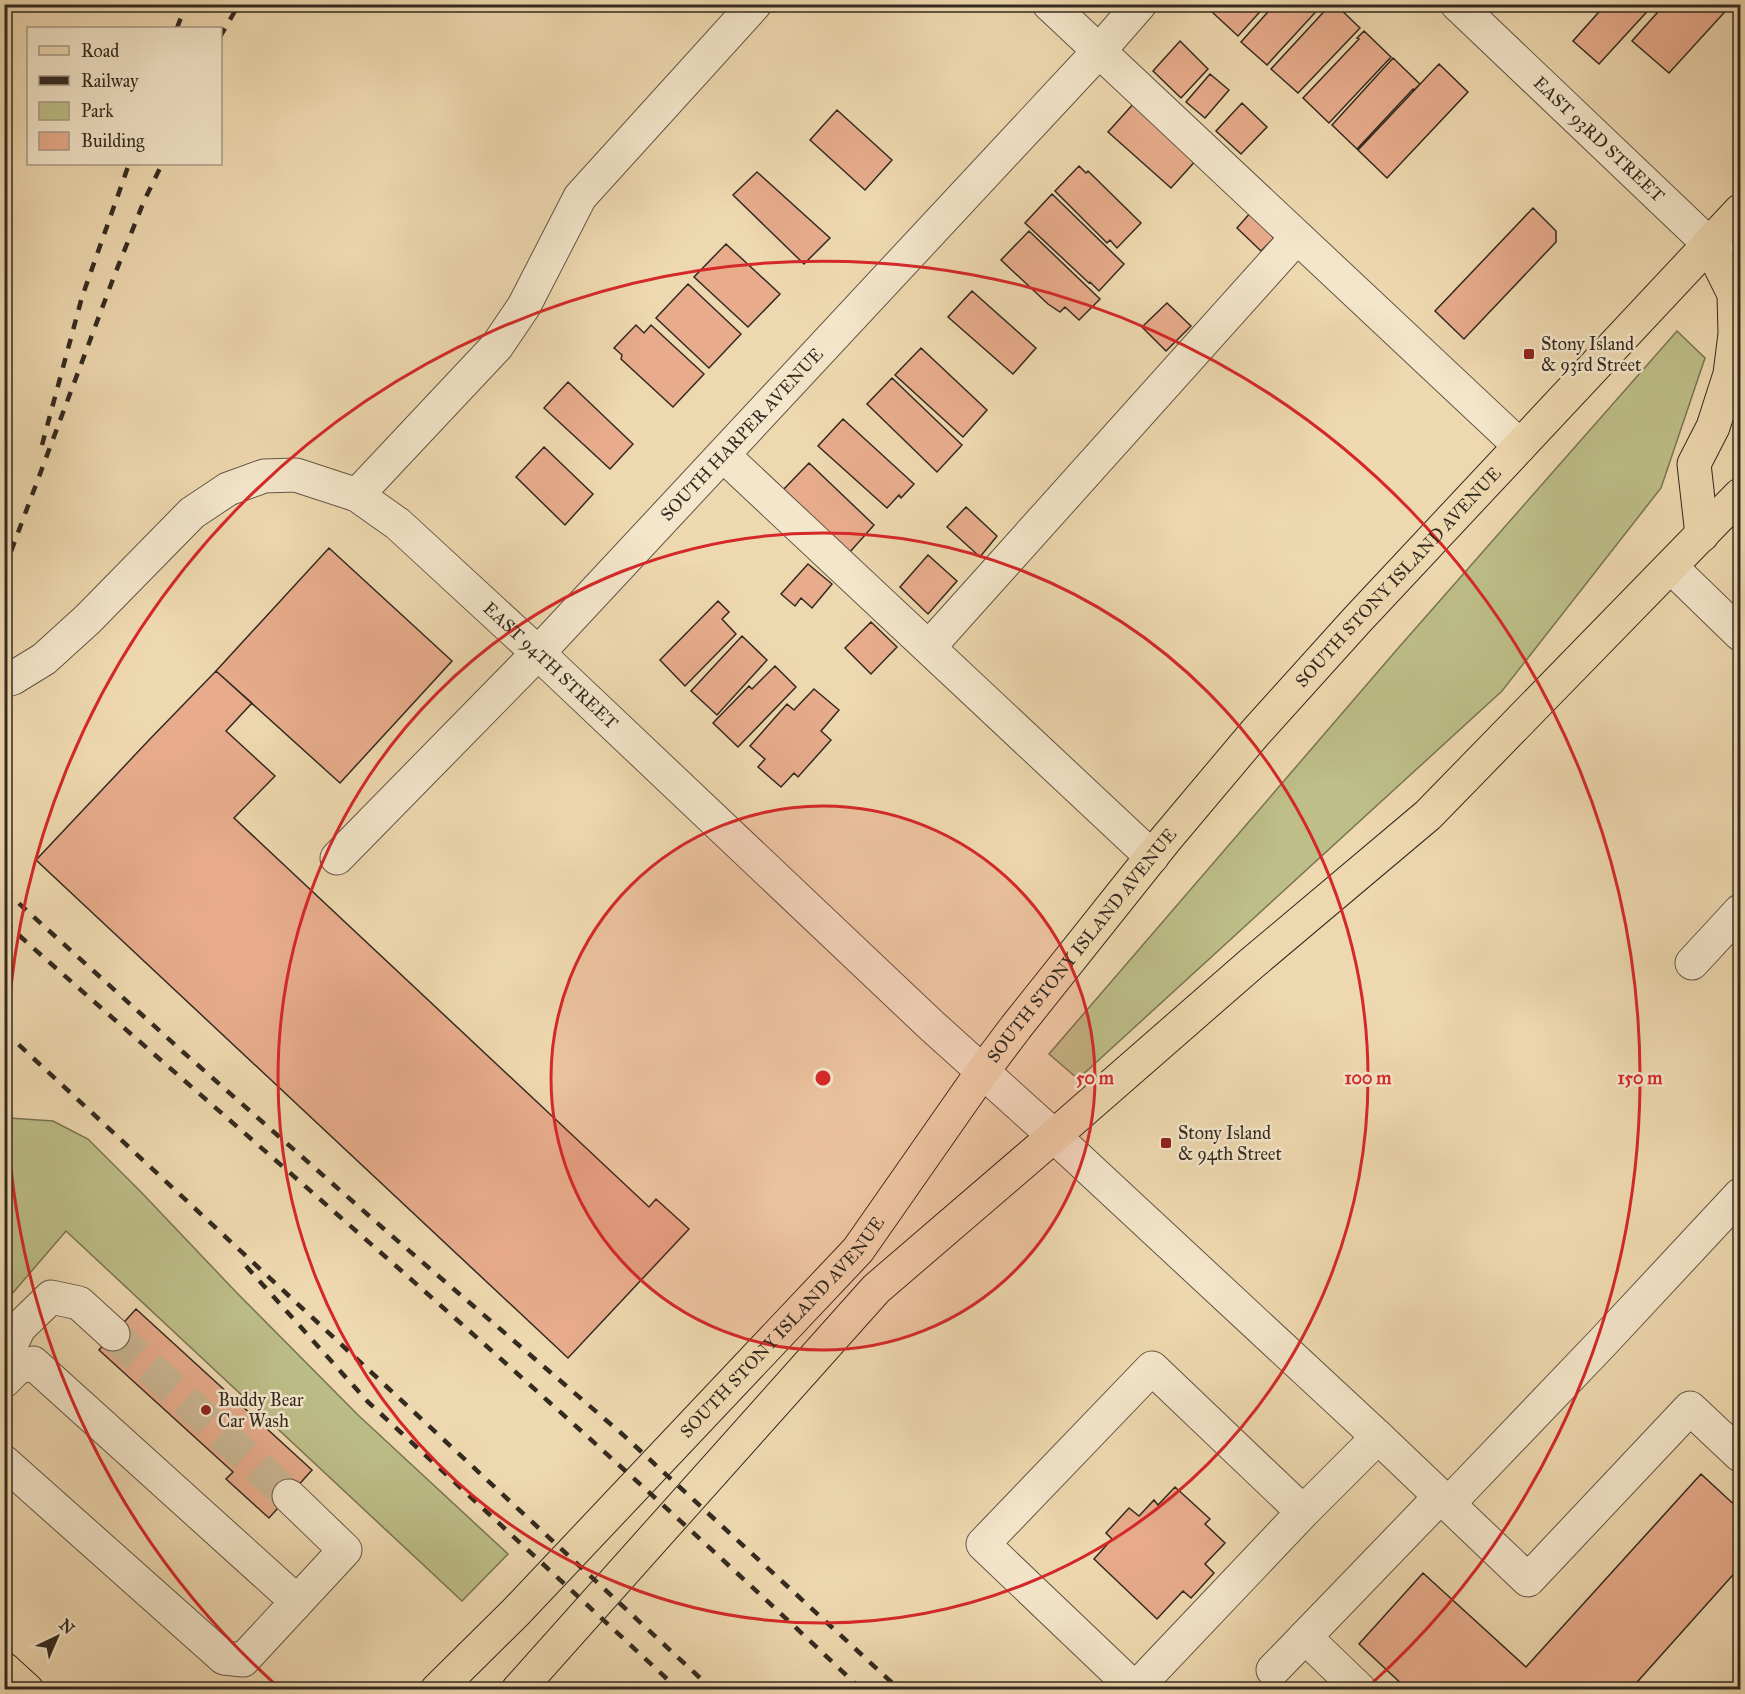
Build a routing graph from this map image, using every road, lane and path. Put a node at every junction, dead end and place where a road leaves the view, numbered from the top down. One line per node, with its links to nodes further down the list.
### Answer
1 (754, 4): 12 (street)
2 (1049, 4): 5 (street)
3 (1140, 4): 5 (street, SOUTH HARPER AVENUE)
4 (1457, 4): 8 (street, EAST 93RD STREET)
5 (1099, 51): 7 (street); 11 (street, SOUTH HARPER AVENUE)
6 (1740, 211): 8 (main road, SOUTH STONY ISLAND AVENUE)
7 (1297, 237): 10 (street); 17 (street)
8 (1709, 244): 9 (street, EAST 93RD STREET); 10 (main road, SOUTH STONY ISLAND AVENUE); 14 (main road)
9 (1740, 274)
10 (1520, 446): 20 (main road, SOUTH STONY ISLAND AVENUE)
11 (723, 454): 17 (street); 18 (street, SOUTH HARPER AVENUE)
12 (357, 495): 18 (street, EAST 94TH STREET); 19 (street, EAST 94TH STREET)
13 (1740, 495): 14 (main road)
14 (1702, 535): 15 (main road)
15 (1671, 567): 16 (street); 25 (main road)
16 (1740, 634)
17 (929, 647): 20 (street)
18 (538, 653): 21 (street, SOUTH HARPER AVENUE); 24 (street, EAST 94TH STREET)
19 (4, 681)
20 (1152, 857): 24 (main road, SOUTH STONY ISLAND AVENUE)
21 (337, 858)
22 (1740, 911): 23 (street)
23 (1692, 963)
24 (983, 1071): 25 (street, EAST 94TH STREET); 41 (main road, SOUTH STONY ISLAND AVENUE)
25 (1054, 1136): 30 (street, EAST 94TH STREET); 42 (main road)
26 (1740, 1195): 34 (street)
27 (113, 1334): 28 (street)
28 (4, 1360)
29 (4, 1381): 36 (street)
30 (1378, 1437): 34 (street, EAST 94TH STREET); 35 (street)
31 (1740, 1455): 34 (street, EAST 94TH STREET)
32 (4, 1462): 36 (street)
33 (289, 1496): 36 (street)
34 (1445, 1500): 37 (street)
35 (1304, 1512): 35 (street)
36 (294, 1605)
37 (1305, 1637): 39 (street); 43 (street)
38 (4, 1669): 40 (main road)
39 (1273, 1670)
40 (27, 1689)
41 (437, 1689)
42 (518, 1689)
43 (1360, 1689)

